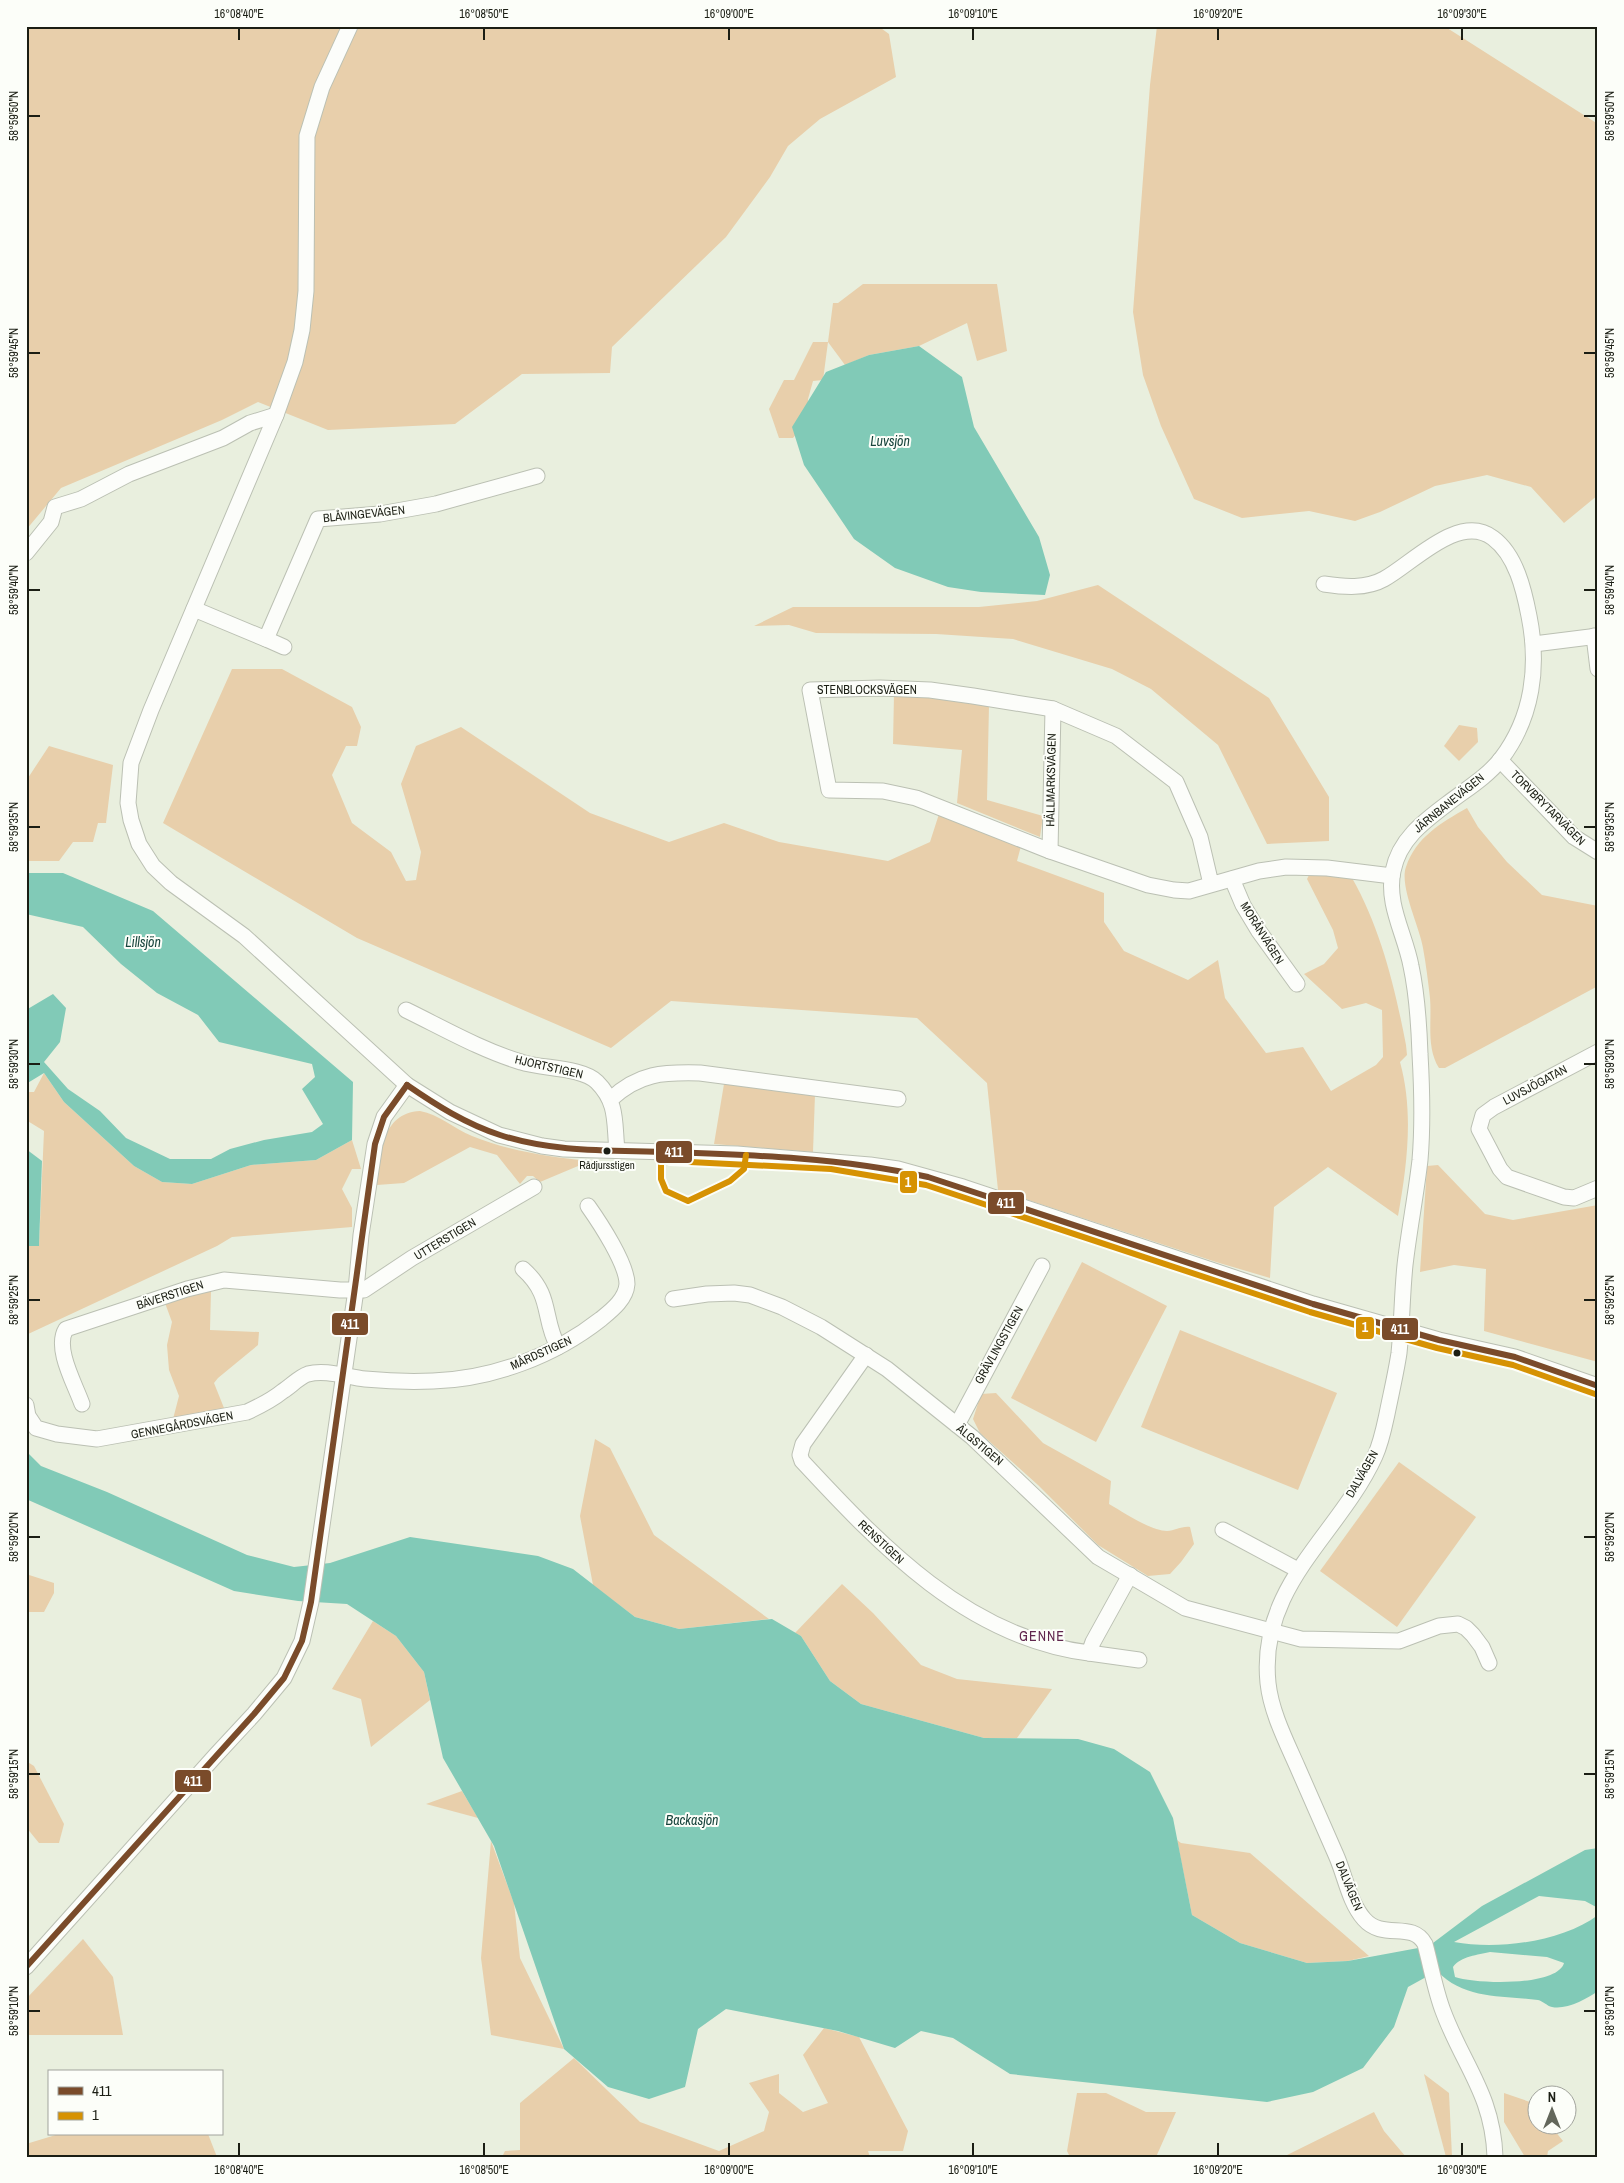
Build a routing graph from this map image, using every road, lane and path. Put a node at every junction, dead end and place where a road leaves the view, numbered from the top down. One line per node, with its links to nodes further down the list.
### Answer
1 (350, 26): 2 (street)
2 (276, 415): 4 (street); 6 (street)
3 (537, 476): 8 (street, BLÅVINGEVÄGEN)
4 (26, 554)
5 (1324, 584): 9 (street, JÄRNBANEVÄGEN)
6 (194, 609): 8 (street); 22 (street)
7 (1596, 636): 9 (street); 11 (street)
8 (266, 639): 10 (street)
9 (1534, 644): 13 (street, JÄRNBANEVÄGEN)
10 (284, 647)
11 (1598, 669)
12 (1053, 709): 14 (street, HÄLLMARKSVÄGEN); 14 (street, STENBLOCKSVÄGEN); 18 (street, STENBLOCKSVÄGEN)
13 (1500, 760): 15 (street, TORVBRYTARVÄGEN); 16 (street, JÄRNBANEVÄGEN)
14 (1050, 851): 18 (street, STENBLOCKSVÄGEN)
15 (1598, 852)
16 (1392, 876): 17 (street, STENBLOCKSVÄGEN); 33 (street, JÄRNBANEVÄGEN)
17 (1232, 879): 18 (street, STENBLOCKSVÄGEN); 19 (street, MORÄNVÄGEN)
18 (1211, 884)
19 (1297, 984)
20 (406, 1010): 23 (street, HJORTSTIGEN)
21 (1598, 1052): 27 (street, LUVSJÖGATAN)
22 (407, 1085): 25 (street); 31 (street)
23 (611, 1099): 24 (street); 25 (street)
24 (898, 1099)
25 (617, 1150): 33 (street)
26 (534, 1187): 31 (street, UTTERSTIGEN)
27 (1598, 1188)
28 (588, 1206): 34 (street, MÅRDSTIGEN)
29 (1042, 1266): 40 (street, GRÄVLINGSTIGEN)
30 (523, 1269): 34 (street)
31 (356, 1290): 36 (street); 38 (street, BÄVERSTIGEN)
32 (673, 1298): 35 (street, ÄLGSTIGEN)
33 (1401, 1329): 37 (street); 42 (street, DALVÄGEN)
34 (558, 1347): 36 (street, MÅRDSTIGEN)
35 (866, 1355): 40 (street, ÄLGSTIGEN); 45 (street, RENSTIGEN)
36 (344, 1375): 39 (street, GENNEGÅRDSVÄGEN); 48 (street)
37 (1598, 1386)
38 (82, 1404)
39 (26, 1405)
40 (957, 1425): 43 (street, ÄLGSTIGEN)
41 (1223, 1530): 42 (street)
42 (1298, 1570): 44 (street, DALVÄGEN)
43 (1130, 1575): 44 (street, ÄLGSTIGEN); 45 (street)
44 (1272, 1630): 47 (street); 49 (street, DALVÄGEN)
45 (1089, 1653): 46 (street, RENSTIGEN)
46 (1139, 1660)
47 (1489, 1663)
48 (26, 1967)
49 (1495, 2157)

